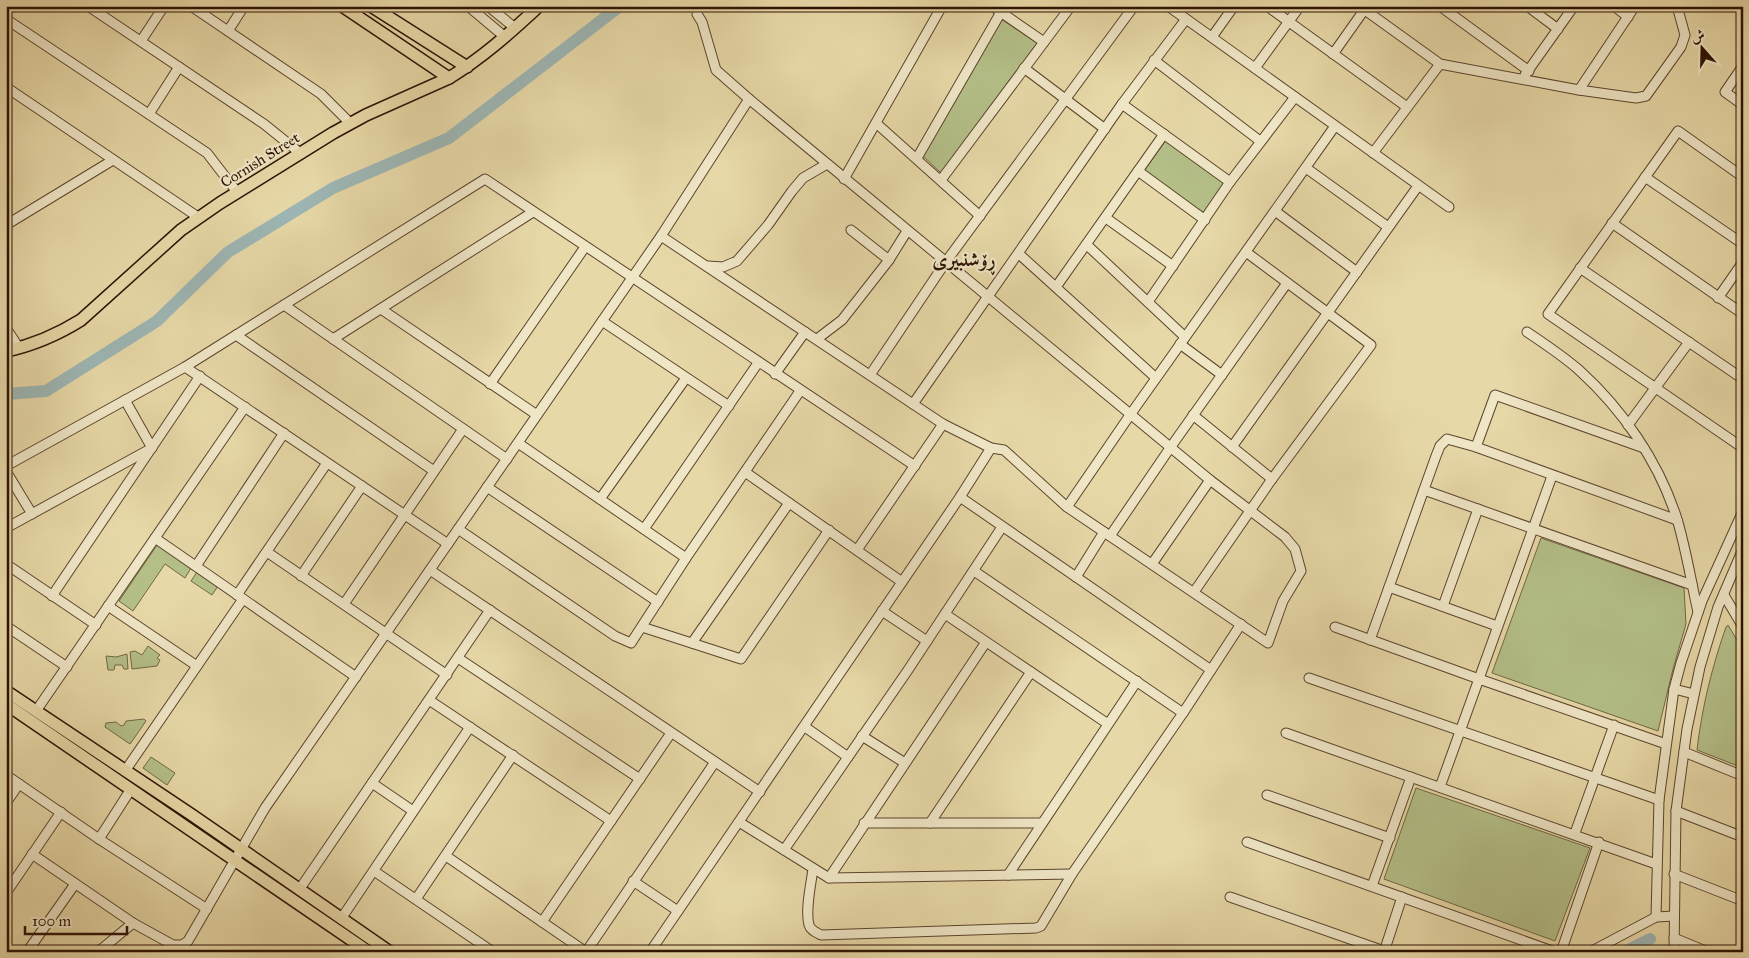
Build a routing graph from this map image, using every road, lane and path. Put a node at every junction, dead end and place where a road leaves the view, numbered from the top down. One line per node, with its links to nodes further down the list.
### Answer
1 (10, 6): 27 (street)
2 (88, 6): 40 (street)
3 (164, 6): 40 (street)
4 (191, 6): 37 (street)
5 (244, 6): 37 (street)
6 (342, 6): 51 (main road)
7 (371, 6): 47 (main road)
8 (468, 6): 34 (street)
9 (488, 6): 30 (street)
10 (539, 6): 35 (main road, Cornish Street)
11 (942, 6): 62 (street)
12 (992, 6): 26 (street)
13 (1071, 6): 41 (street)
14 (1134, 6): 57 (street)
15 (1168, 6): 32 (street)
16 (1234, 6): 39 (street)
17 (1267, 6): 33 (street)
18 (1300, 6): 33 (street)
19 (1440, 6): 50 (street)
20 (1527, 6): 36 (street)
21 (1574, 6): 36 (street)
22 (1614, 6): 29 (street)
23 (1635, 6): 29 (street)
24 (1677, 6): 54 (street)
25 (1366, 8): 42 (street); 44 (street)
26 (1001, 12): 41 (street); 70 (street)
27 (6, 13)
28 (697, 14): 56 (street)
29 (1628, 17): 54 (street)
30 (501, 18): 34 (street); 35 (street)
31 (6, 19): 61 (street)
32 (1186, 19): 39 (street); 43 (street)
33 (1289, 22): 42 (street); 49 (street)
34 (492, 28): 38 (street)
35 (515, 28): 38 (main road, Cornish Street)
36 (1558, 29): 50 (street)
37 (228, 31): 63 (street)
38 (505, 37): 47 (main road, Cornish Street)
39 (1212, 37): 49 (street)
40 (141, 41): 46 (street)
41 (1044, 42): 48 (street)
42 (1333, 54): 60 (street)
43 (1154, 60): 58 (street); 67 (street)
44 (1440, 64): 52 (street); 60 (street)
45 (1743, 66): 59 (street)
46 (179, 67): 61 (street); 68 (street)
47 (467, 67): 51 (main road, Cornish Street)
48 (1024, 68): 57 (street); 78 (street)
49 (1255, 68): 55 (street)
50 (1529, 71): 52 (street)
51 (448, 78): 63 (main road, Cornish Street)
52 (1522, 80): 54 (street)
53 (6, 87): 71 (street)
54 (1579, 90)
55 (1294, 97): 64 (street); 67 (street)
56 (749, 99): 72 (street); 94 (street)
57 (1066, 99): 65 (street); 85 (street)
58 (1122, 104): 65 (street); 66 (street)
59 (1743, 105)
60 (1407, 107): 69 (street)
61 (148, 114): 81 (street)
62 (876, 122): 70 (street); 77 (street)
63 (350, 123): 68 (main road, Cornish Street)
64 (1335, 126): 69 (street); 73 (street)
65 (1105, 129): 99 (street)
66 (1164, 134): 74 (street); 79 (street)
67 (1260, 140): 79 (street)
68 (300, 153): 81 (main road, Cornish Street)
69 (1373, 153): 80 (street)
70 (916, 158): 78 (street)
71 (113, 160): 86 (street); 90 (street)
72 (827, 164): 77 (street); 103 (street)
73 (1306, 168): 83 (street); 91 (street)
74 (1138, 171): 87 (street); 88 (street)
75 (1645, 177): 76 (street); 89 (street); 95 (street)
76 (1743, 177)
77 (844, 179): 93 (street)
78 (940, 180): 85 (street)
79 (1230, 182): 88 (street)
80 (1418, 186): 82 (street); 91 (street)
81 (237, 192): 86 (main road, Cornish Street)
82 (1449, 207)
83 (1275, 211): 98 (street); 106 (street)
84 (534, 212): 97 (street); 113 (street); 114 (street)
85 (980, 216): 102 (street)
86 (198, 217): 126 (main road, Cornish Street)
87 (1106, 218): 96 (street); 104 (street)
88 (1205, 220): 104 (street)
89 (1612, 223): 105 (street); 111 (street)
90 (6, 225)
91 (1388, 227): 106 (street)
92 (851, 230): 100 (street)
93 (907, 231): 100 (street); 102 (street)
94 (661, 236): 103 (street); 107 (street)
95 (1743, 244)
96 (1087, 245): 109 (street); 112 (street)
97 (585, 246): 107 (street); 137 (street)
98 (1246, 252): 108 (street); 124 (street)
99 (1019, 254): 109 (street); 110 (street)
100 (888, 260): 123 (street)
101 (1743, 262): 111 (street)
102 (945, 263): 110 (street); 131 (street)
103 (708, 266): 119 (street)
104 (1174, 266): 112 (street)
105 (1580, 268): 125 (street); 138 (street)
106 (1357, 272): 115 (street)
107 (632, 278): 117 (street); 128 (street)
108 (1287, 283): 115 (street); 132 (street)
109 (1056, 287): 135 (street)
110 (987, 298): 141 (street); 145 (street)
111 (1718, 298): 116 (street)
112 (1148, 302): 124 (street)
113 (284, 305): 121 (street); 122 (street)
114 (380, 309): 122 (street); 137 (street)
115 (1327, 313): 152 (street); 167 (street)
116 (1743, 314)
117 (602, 321): 134 (street); 144 (street)
118 (6, 328): 126 (street)
119 (805, 332): 123 (street); 130 (street)
120 (1528, 332): 148 (street)
121 (236, 335): 129 (street); 164 (street)
122 (333, 339): 149 (street)
123 (817, 339): 131 (street)
124 (1182, 340): 132 (street); 135 (street)
125 (1689, 342): 136 (street); 138 (street)
126 (19, 348): 127 (main road, Cornish Street)
127 (6, 351)
128 (758, 363): 130 (street); 142 (street)
129 (185, 367): 133 (street); 140 (street)
130 (775, 374): 139 (street)
131 (870, 375): 141 (street)
132 (1222, 375): 146 (street)
133 (200, 376): 143 (street); 154 (street)
134 (686, 378): 142 (street); 173 (street)
135 (1156, 378): 145 (street)
136 (1743, 379)
137 (490, 384): 144 (street)
138 (1656, 388): 148 (street); 158 (street)
139 (800, 391): 162 (street); 165 (street)
140 (126, 400): 154 (street); 161 (street)
141 (913, 404): 147 (street)
142 (729, 406): 185 (street)
143 (245, 407): 150 (street); 189 (street)
144 (537, 415): 151 (street)
145 (1130, 415): 156 (street); 175 (street)
146 (1193, 416): 152 (street); 156 (street)
147 (943, 424): 155 (street); 162 (street)
148 (1628, 425): 157 (street)
149 (463, 429): 159 (street); 164 (street)
150 (284, 433): 160 (street); 197 (street)
151 (518, 443): 159 (street); 173 (street)
152 (1232, 447): 167 (street)
153 (1476, 447): 157 (street); 166 (street); 171 (street)
154 (152, 448): 179 (street); 207 (street)
155 (991, 448): 172 (street); 175 (street)
156 (1170, 448): 168 (street); 188 (street)
157 (1644, 448): 181 (street)
158 (1743, 448)
159 (507, 459): 170 (street)
160 (327, 463): 169 (street); 193 (street)
161 (6, 466)
162 (914, 466): 192 (street)
163 (6, 470): 179 (street)
164 (434, 471): 180 (street)
165 (745, 472): 174 (street); 194 (street)
166 (1552, 476): 181 (street); 184 (street)
167 (1272, 479): 177 (street)
168 (1210, 480): 177 (street); 196 (street)
169 (362, 486): 180 (street); 200 (street)
170 (487, 488): 186 (street); 209 (street)
171 (1424, 490): 176 (street); 204 (street)
172 (960, 497): 182 (street); 202 (street)
173 (600, 499): 185 (street)
174 (789, 503): 187 (street); 229 (street)
175 (1067, 507): 188 (street)
176 (1478, 509): 184 (street); 212 (street)
177 (1250, 511): 205 (street); 218 (street)
178 (1743, 511): 216 (street)
179 (32, 514): 183 (street)
180 (404, 515): 190 (street); 210 (street)
181 (1677, 520): 203 (street)
182 (1002, 527): 199 (street); 201 (street)
183 (6, 528)
184 (1533, 528): 203 (street); 221 (street)
185 (644, 529): 194 (street)
186 (458, 530): 190 (street); 224 (street)
187 (829, 530): 192 (street); 229 (street)
188 (1107, 534): 196 (street); 201 (street)
189 (155, 538): 197 (street); 211 (street)
190 (448, 544): 198 (street)
191 (1743, 549): 206 (street)
192 (857, 550): 202 (street)
193 (266, 552): 200 (street); 208 (street)
194 (686, 558): 209 (street)
195 (6, 564): 207 (street)
196 (1152, 564): 205 (street)
197 (196, 566): 208 (street)
198 (430, 570): 213 (street); 225 (street)
199 (974, 571): 215 (street); 239 (street)
200 (302, 576): 210 (street)
201 (1076, 577): 233 (street)
202 (902, 582): 214 (street)
203 (1692, 585): 216 (street)
204 (1389, 587): 212 (street); 226 (street)
205 (1194, 592): 218 (street)
206 (1724, 595): 217 (street); 242 (street)
207 (52, 596): 219 (street)
208 (240, 597): 231 (street); 236 (street)
209 (658, 602): 224 (street)
210 (344, 604): 225 (street)
211 (108, 606): 219 (street); 231 (street)
212 (1443, 606): 221 (street)
213 (490, 610): 230 (street); 252 (street)
214 (882, 612): 227 (street); 250 (street)
215 (945, 614): 227 (street); 228 (street)
216 (1698, 614): 240 (street)
217 (1740, 614): 223 (street)
218 (1241, 624): 233 (street)
219 (96, 625): 232 (street)
220 (6, 626): 232 (street)
221 (1498, 626): 238 (street)
222 (1335, 627): 226 (street)
223 (1743, 627)
224 (642, 628): 229 (street)
225 (386, 633): 235 (street); 236 (street)
226 (1370, 640): 238 (street)
227 (927, 641): 254 (street)
228 (986, 642): 234 (street); 260 (street)
229 (692, 643)
230 (458, 658): 235 (street); 266 (street)
231 (197, 666): 261 (street)
232 (67, 667): 245 (street)
233 (1212, 670): 246 (street)
234 (1031, 672): 247 (street); 281 (street)
235 (447, 675): 243 (street)
236 (356, 676): 289 (street)
237 (1309, 678): 251 (street)
238 (1479, 679): 248 (street); 251 (street)
239 (1137, 681): 246 (street); 247 (street)
240 (1674, 689): 242 (street); 255 (street)
241 (6, 691): 245 (main road)
242 (1694, 694): 256 (street)
243 (429, 700): 249 (street); 267 (street)
244 (8, 709): 270 (main road)
245 (36, 711): 261 (main road)
246 (1183, 713): 297 (street)
247 (1108, 724): 282 (street)
248 (1614, 725): 255 (street); 265 (street)
249 (470, 727): 257 (street); 277 (street)
250 (805, 727): 258 (street); 271 (street)
251 (1461, 732): 265 (street); 269 (street)
252 (671, 733): 259 (street); 266 (street)
253 (1286, 733): 264 (street)
254 (862, 736): 258 (street); 260 (street)
255 (1666, 744): 273 (street)
256 (1684, 752): 263 (street); 275 (street)
257 (513, 755): 278 (street); 292 (street)
258 (848, 757): 290 (street)
259 (714, 762): 271 (street); 301 (street)
260 (905, 763): 280 (street)
261 (125, 770): 289 (main road)
262 (6, 775): 268 (street)
263 (1743, 776)
264 (1411, 777): 269 (street); 285 (street)
265 (1594, 778): 273 (street); 283 (street)
266 (640, 779): 278 (street)
267 (372, 783): 277 (street); 304 (street)
268 (19, 784): 274 (street); 276 (street)
269 (1440, 787): 283 (street)
270 (130, 789): 286 (street); 293 (main road)
271 (760, 792): 279 (street)
272 (1266, 795): 285 (street)
273 (1659, 800): 294 (street)
274 (6, 803)
275 (1676, 811): 284 (street); 298 (street)
276 (61, 812): 286 (street); 291 (street)
277 (413, 812): 296 (street)
278 (611, 821): 315 (street)
279 (739, 822): 290 (street); 311 (street)
280 (864, 823): 281 (street); 300 (street)
281 (930, 823): 282 (street)
282 (1042, 823): 299 (street)
283 (1575, 834): 288 (street)
284 (1743, 837)
285 (1390, 838): 303 (street)
286 (99, 839): 310 (street)
287 (1247, 842): 303 (street)
288 (1599, 842): 294 (street); 327 (street)
289 (241, 849): 293 (street); 304 (main road)
290 (784, 850): 295 (street)
291 (32, 854): 302 (street); 305 (street)
292 (446, 856): 308 (street); 315 (street)
293 (234, 860): 310 (street); 321 (main road)
294 (1656, 864): 312 (street)
295 (813, 869): 297 (street); 300 (street)
296 (374, 871): 308 (street); 314 (street)
297 (1072, 874): 299 (street)
298 (1674, 874): 309 (street); 313 (street)
299 (1008, 875): 300 (street)
300 (829, 878)
301 (633, 881): 311 (street); 324 (street)
302 (75, 884): 316 (street); 319 (street)
303 (1372, 886): 307 (street)
304 (299, 890): 314 (main road)
305 (6, 893)
306 (1230, 897): 318 (street)
307 (1402, 897): 318 (street); 326 (street)
308 (416, 900): 323 (street)
309 (1743, 901)
310 (207, 909): 316 (street)
311 (678, 912): 325 (street)
312 (1656, 916): 313 (street); 328 (street)
313 (1674, 916): 317 (street)
314 (341, 919): 322 (main road)
315 (542, 922): 324 (street)
316 (133, 923): 320 (street)
317 (1674, 938): 329 (street); 330 (street)
318 (1385, 951)
319 (28, 952)
320 (98, 952)
321 (369, 952)
322 (390, 952)
323 (493, 952)
324 (586, 952)
325 (650, 952)
326 (1555, 952)
327 (1561, 952)
328 (1590, 952)
329 (1674, 952)
330 (1708, 952)

